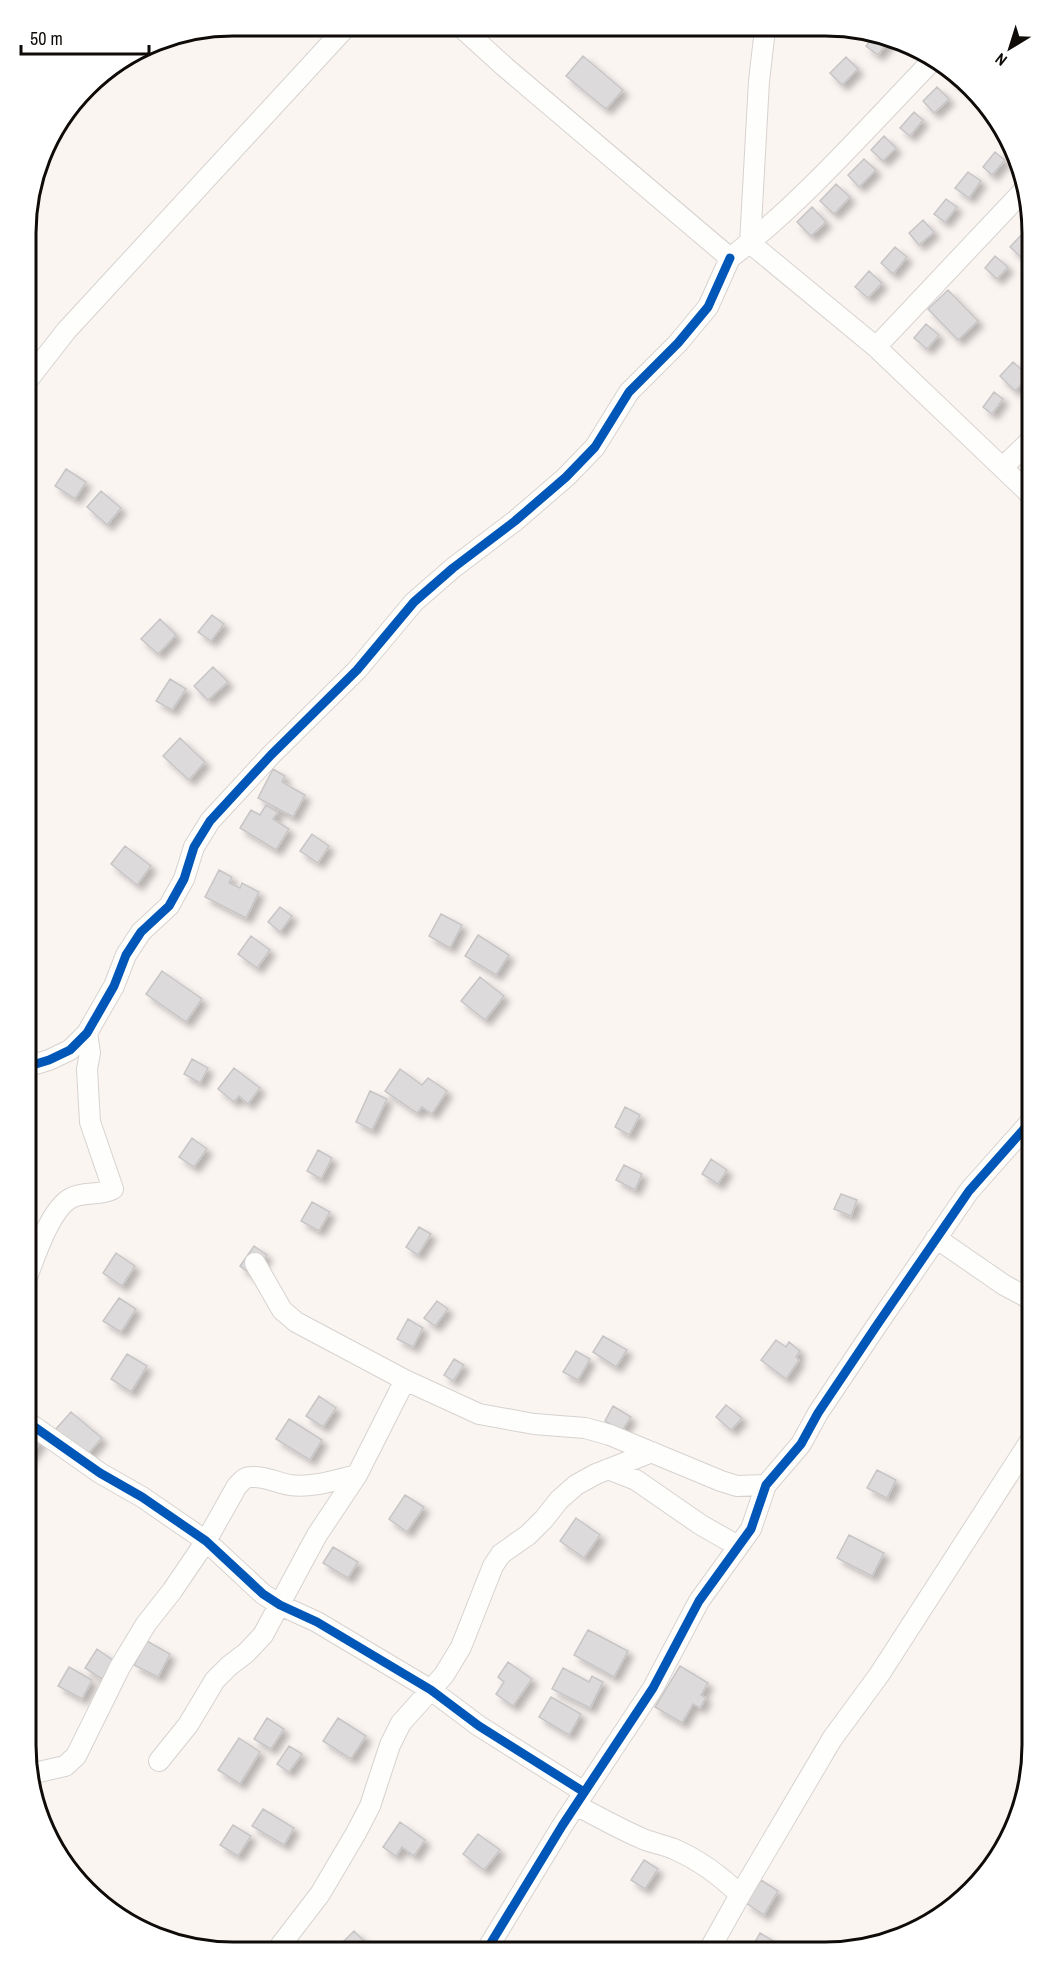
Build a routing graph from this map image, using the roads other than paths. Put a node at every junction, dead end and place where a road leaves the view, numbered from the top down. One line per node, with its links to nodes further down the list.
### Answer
1 (338, 36): 9 (street)
2 (471, 36): 7 (street)
3 (764, 36): 6 (street)
4 (928, 65): 6 (street)
5 (1018, 196): 8 (street)
6 (750, 243): 7 (street); 8 (street)
7 (730, 258): 13 (street)
8 (876, 347): 11 (street)
9 (36, 369)
10 (1022, 449): 11 (street)
11 (1003, 467): 12 (street)
12 (1022, 486)
13 (87, 1033): 14 (street); 17 (street)
14 (36, 1064)
15 (1022, 1131): 16 (street)
16 (936, 1238): 19 (street); 26 (street)
17 (36, 1255)
18 (255, 1263): 20 (street)
19 (1022, 1295)
20 (405, 1380): 22 (street); 25 (street)
21 (36, 1428): 27 (street)
22 (652, 1452): 24 (street); 26 (street)
23 (1022, 1453): 34 (street)
24 (608, 1469): 28 (street); 30 (street)
25 (357, 1475): 27 (street); 29 (street)
26 (766, 1485): 28 (street)
27 (206, 1541): 29 (street); 32 (street)
28 (738, 1546): 33 (street)
29 (280, 1605): 30 (street); 31 (street)
30 (431, 1690): 33 (street); 35 (street)
31 (159, 1761)
32 (38, 1772)
33 (580, 1798): 34 (street); 36 (street)
34 (740, 1895): 37 (street)
35 (283, 1942)
36 (492, 1942)
37 (714, 1942)

